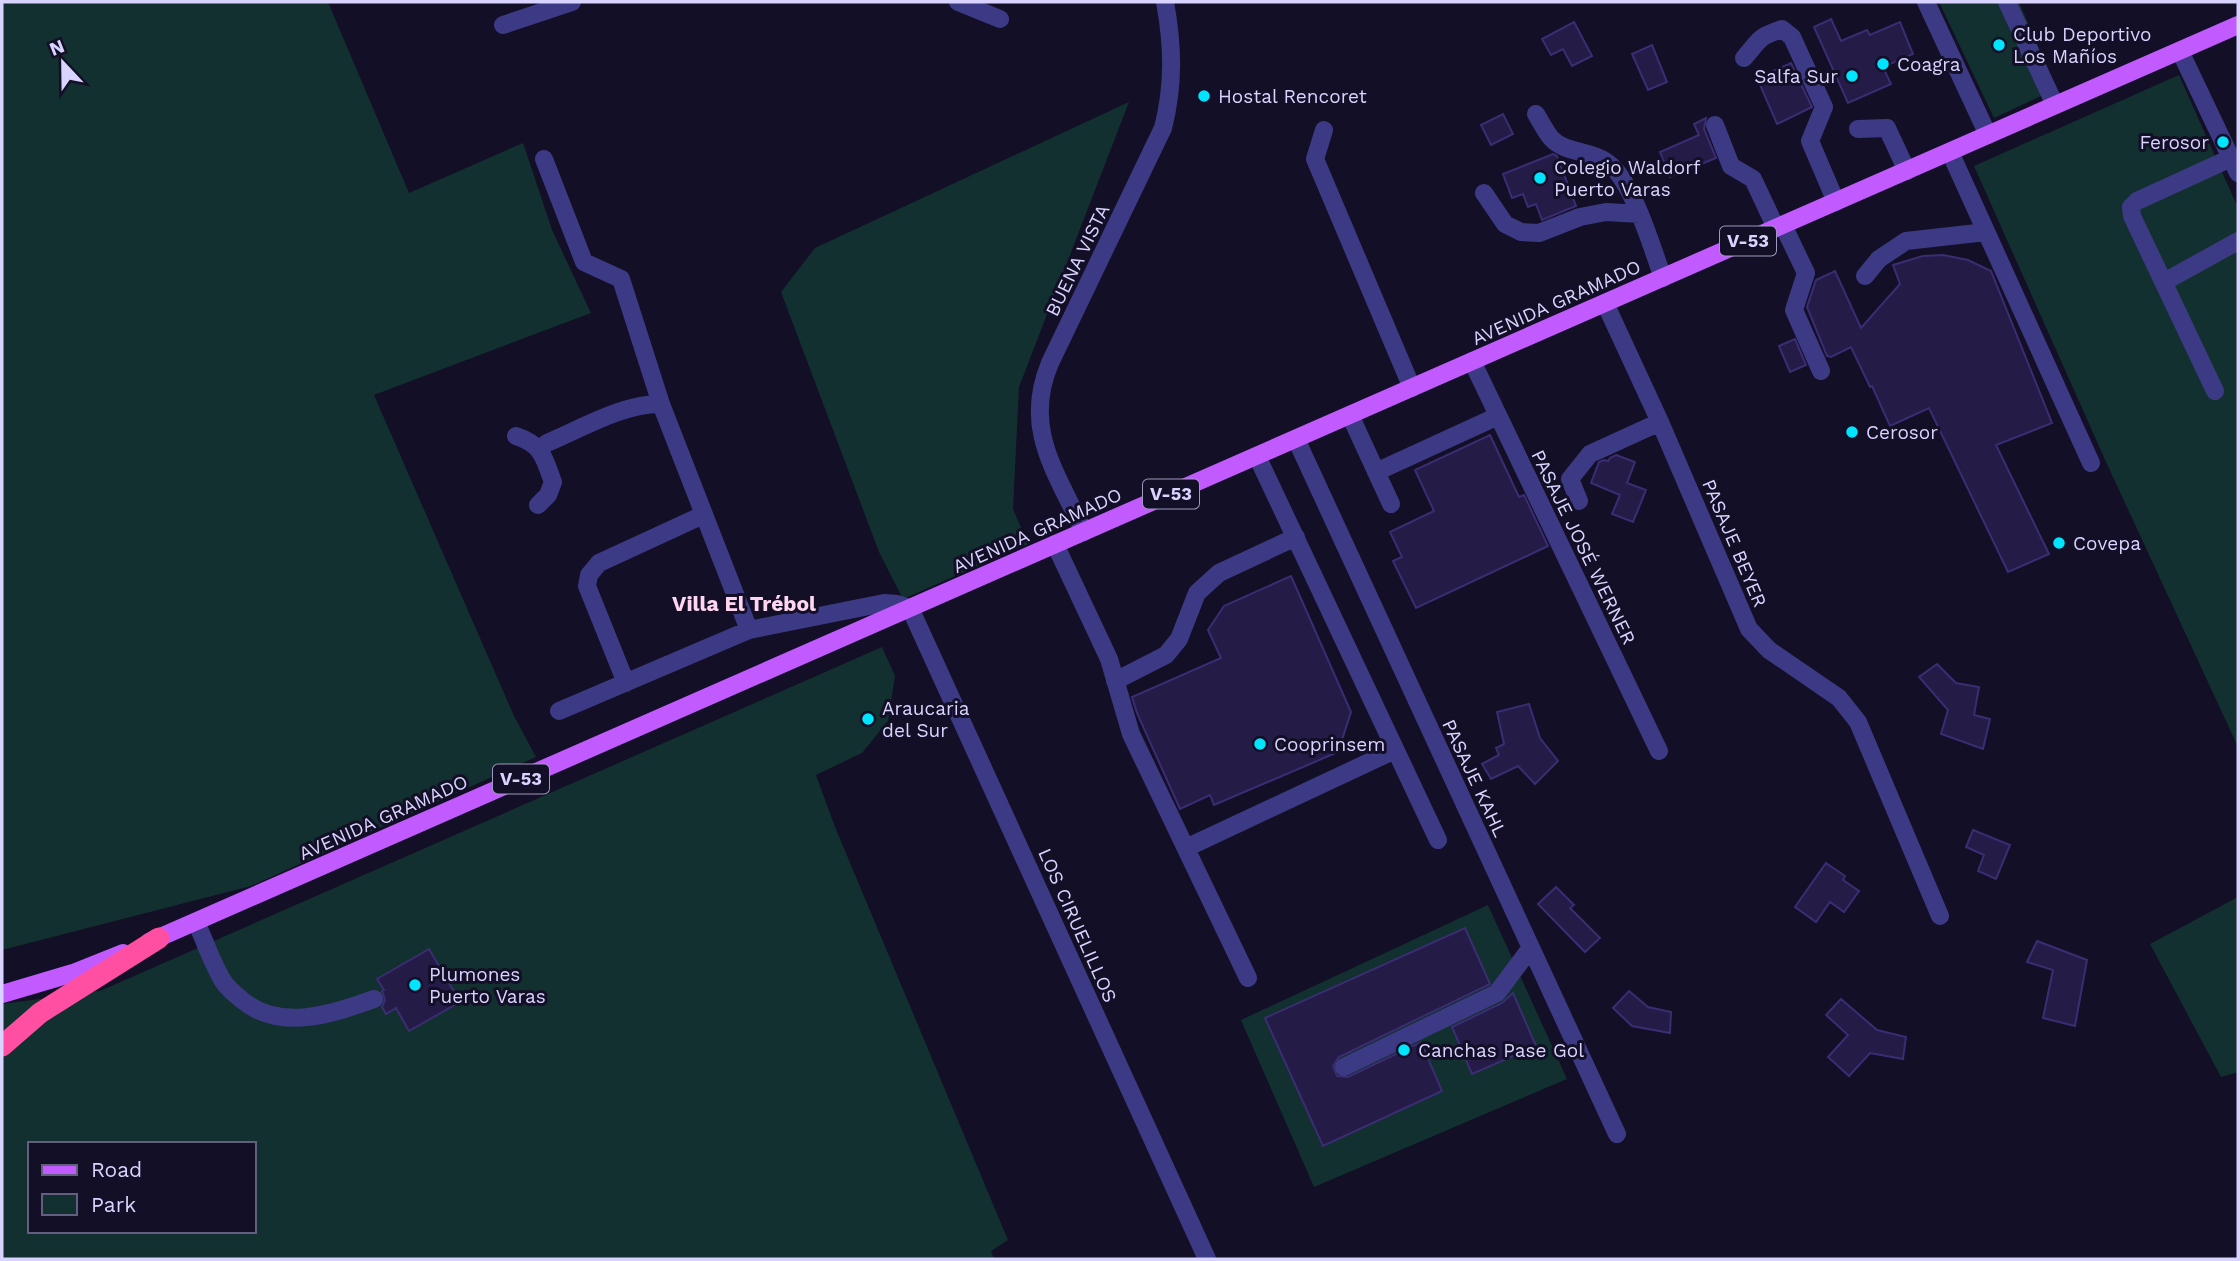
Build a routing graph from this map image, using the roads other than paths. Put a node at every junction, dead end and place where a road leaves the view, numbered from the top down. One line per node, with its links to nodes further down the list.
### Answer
1 (572, 2): 7 (street)
2 (958, 2): 6 (street)
3 (1165, 2): 49 (street, BUENA VISTA)
4 (1926, 2): 16 (street)
5 (2007, 2): 11 (street)
6 (1000, 19)
7 (503, 25)
8 (2238, 25): 9 (main road, AVENIDA GRAMADO / V-53)
9 (2179, 51): 11 (main road, AVENIDA GRAMADO / V-53); 19 (street)
10 (1744, 58): 22 (street)
11 (2055, 105): 16 (main road, AVENIDA GRAMADO / V-53)
12 (1536, 114): 23 (street)
13 (1715, 125): 24 (street)
14 (1324, 130): 33 (street)
15 (1858, 130): 20 (street)
16 (1988, 135): 17 (main road, AVENIDA GRAMADO / V-53)
17 (1950, 152): 20 (main road, AVENIDA GRAMADO / V-53); 25 (street)
18 (544, 159): 35 (street)
19 (2235, 165): 29 (street)
20 (1907, 171): 22 (main road, AVENIDA GRAMADO / V-53)
21 (1484, 193): 23 (street)
22 (1836, 202): 24 (main road, AVENIDA GRAMADO / V-53)
23 (1640, 214): 28 (street)
24 (1779, 227): 28 (main road, AVENIDA GRAMADO / V-53); 32 (street)
25 (1986, 232): 27 (street); 43 (street)
26 (2238, 241): 29 (street)
27 (1865, 276)
28 (1663, 278): 30 (main road, AVENIDA GRAMADO / V-53)
29 (2164, 282): 34 (street)
30 (1605, 303): 31 (main road, AVENIDA GRAMADO / V-53); 38 (street, PASAJE BEYER)
31 (1472, 361): 33 (main road, AVENIDA GRAMADO / V-53); 37 (street, PASAJE JOSÉ WERNER)
32 (1821, 371)
33 (1412, 388): 36 (main road, AVENIDA GRAMADO / V-53)
34 (2215, 391)
35 (661, 404): 41 (street); 48 (street)
36 (1350, 415): 40 (main road, AVENIDA GRAMADO / V-53); 44 (street)
37 (1498, 416): 44 (street); 58 (street, PASAJE JOSÉ WERNER)
38 (1660, 422): 45 (street); 61 (street, PASAJE BEYER)
39 (516, 436): 41 (street)
40 (1296, 439): 42 (main road, AVENIDA GRAMADO / V-53); 64 (street, PASAJE KAHL)
41 (540, 449): 47 (street)
42 (1257, 456): 49 (main road, AVENIDA GRAMADO / V-53); 50 (street)
43 (2091, 463)
44 (1377, 472): 46 (street)
45 (1579, 501)
46 (1391, 504)
47 (538, 505)
48 (704, 515): 53 (street); 55 (street)
49 (1084, 532): 51 (main road, AVENIDA GRAMADO / V-53)
50 (1296, 537): 54 (street); 57 (street)
51 (1055, 544): 52 (main road, AVENIDA GRAMADO / V-53); 54 (street)
52 (910, 608): 53 (street); 62 (main road, AVENIDA GRAMADO / V-53); 71 (street, LOS CIRUELILLOS)
53 (749, 630): 55 (street)
54 (1115, 681): 60 (street)
55 (626, 683): 56 (street)
56 (559, 711)
57 (1395, 750): 59 (street); 60 (street)
58 (1659, 751)
59 (1438, 840)
60 (1185, 848): 65 (street)
61 (1940, 916)
62 (196, 922): 63 (main road, AVENIDA GRAMADO / V-53); 67 (street)
63 (159, 938): 66 (main road, AVENIDA GRAMADO / V-53); 68 (highway)
64 (1530, 949): 69 (street); 70 (street, PASAJE KAHL)
65 (1248, 978)
66 (2, 994)
67 (374, 999)
68 (2, 1046)
69 (1344, 1067)
70 (1617, 1134)
71 (1207, 1259)

